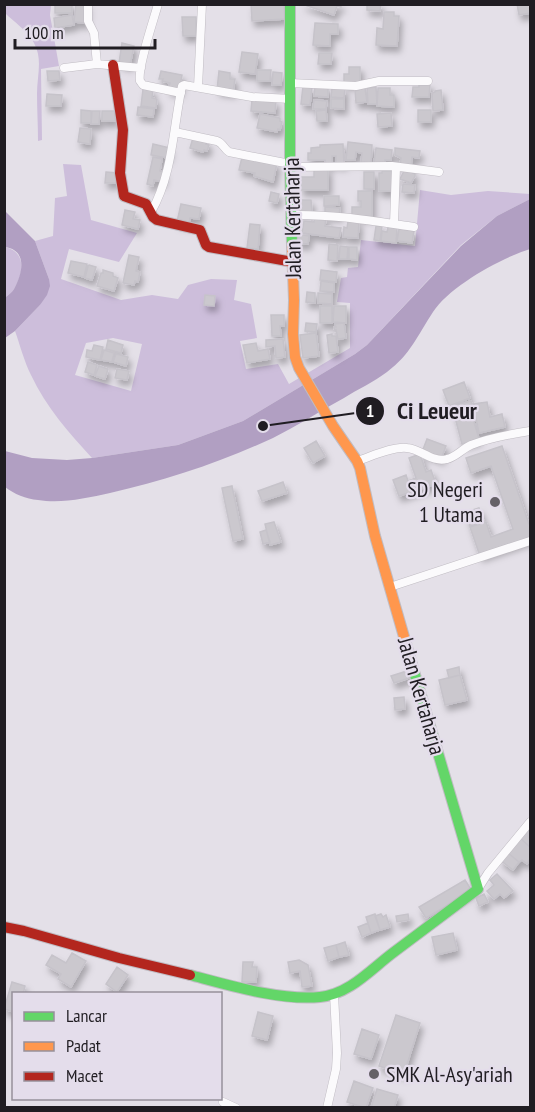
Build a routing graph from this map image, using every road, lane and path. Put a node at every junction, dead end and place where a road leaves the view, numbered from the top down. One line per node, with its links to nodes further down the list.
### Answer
1 (88, 4): 5 (street)
2 (158, 4): 8 (street)
3 (202, 4): 11 (street)
4 (290, 4): 10 (street, Jalan Kertaharja)
5 (97, 64): 6 (street); 7 (street)
6 (113, 65): 8 (street); 18 (street)
7 (64, 68)
8 (141, 68): 12 (street)
9 (429, 81): 10 (street)
10 (290, 83): 13 (street, Jalan Kertaharja)
11 (198, 87): 12 (street); 13 (street)
12 (181, 93): 14 (street)
13 (290, 99): 15 (street, Jalan Kertaharja)
14 (175, 132): 15 (street); 18 (street)
15 (290, 165): 16 (street); 19 (street, Jalan Kertaharja)
16 (396, 167): 17 (street); 20 (street)
17 (439, 172)
18 (151, 212): 22 (street)
19 (291, 215): 20 (street); 22 (street, Jalan Kertaharja)
20 (394, 224): 21 (street)
21 (414, 226)
22 (293, 262): 24 (street, Jalan Kertaharja)
23 (531, 431): 24 (street)
24 (357, 461): 26 (street, Jalan Kertaharja)
25 (531, 541): 26 (street)
26 (390, 587): 28 (street, Jalan Kertaharja)
27 (531, 822): 28 (street)
28 (478, 889): 30 (street)
29 (4, 927): 30 (street)
30 (334, 994): 33 (street)
31 (223, 1102): 32 (street)
32 (236, 1107)
33 (327, 1107)

